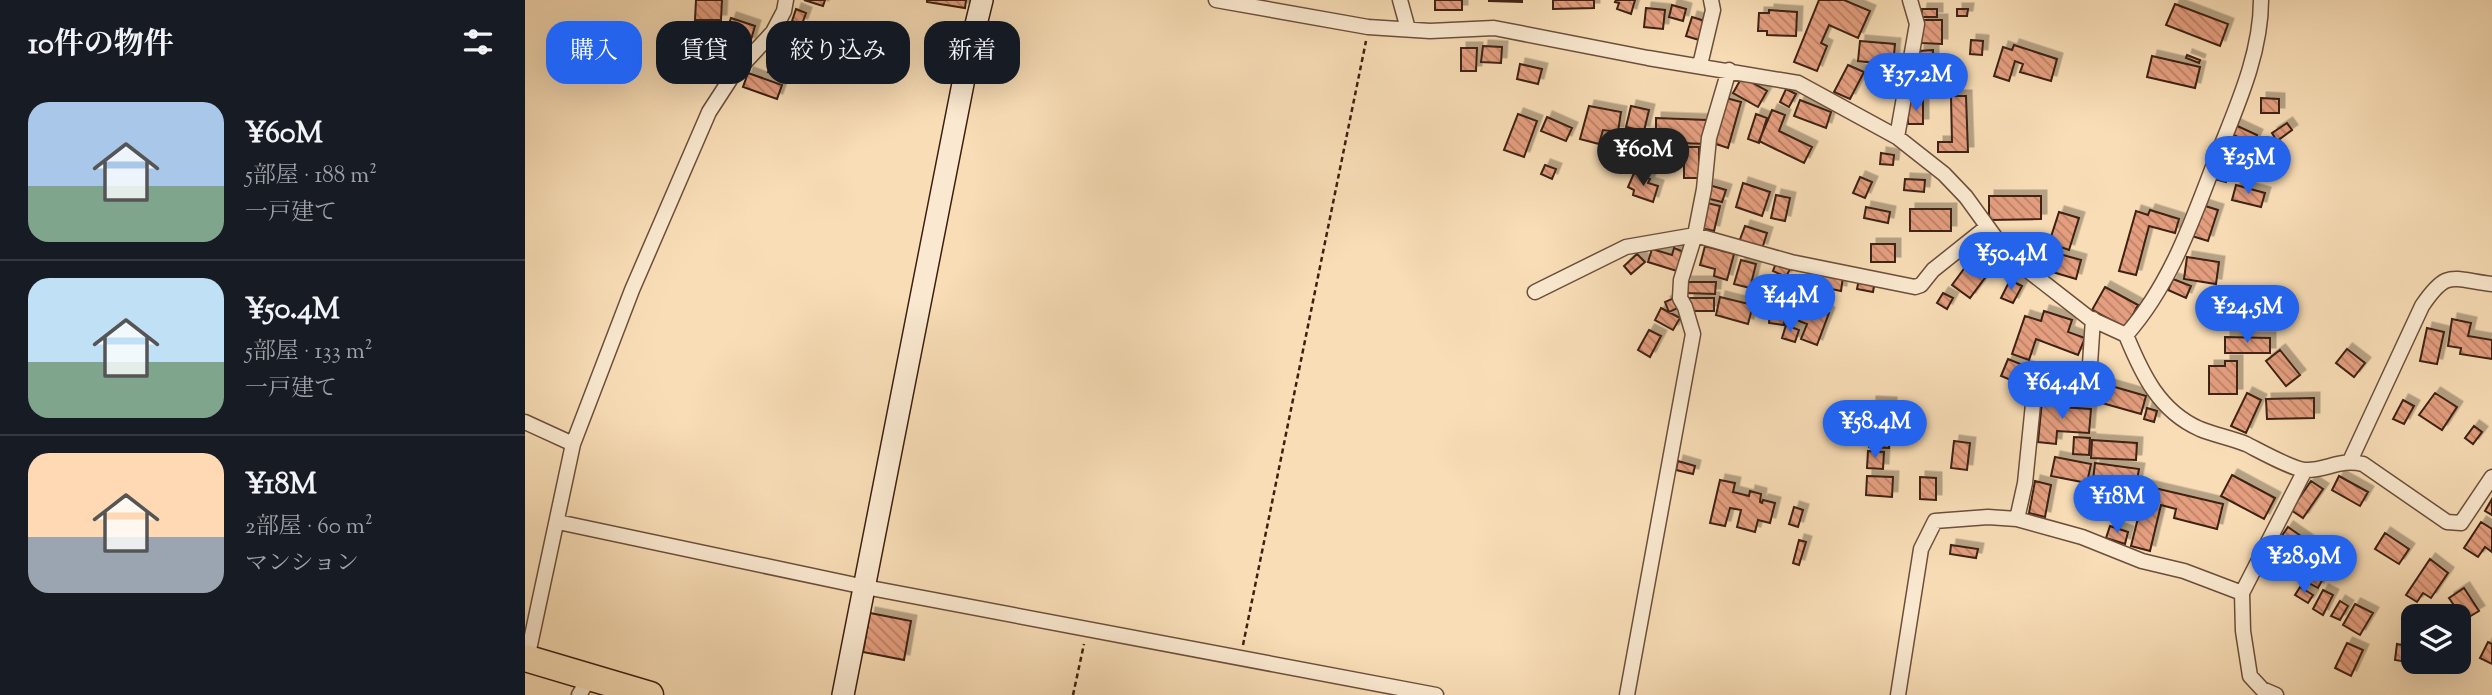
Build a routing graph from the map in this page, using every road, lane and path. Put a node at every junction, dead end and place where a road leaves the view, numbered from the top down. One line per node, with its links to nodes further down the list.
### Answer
1 (786, 0): 20 (street)
2 (982, 0): 26 (street)
3 (1216, 0): 8 (street)
4 (1400, 0): 9 (street)
5 (1711, 0): 10 (street)
6 (1910, 0): 12 (street)
7 (2261, 0): 18 (street)
8 (1368, 27): 9 (street); 30 (path)
9 (1408, 29): 10 (street)
10 (1700, 65): 11 (street)
11 (1729, 70): 12 (street); 14 (street)
12 (1897, 137): 13 (street)
13 (1987, 227): 14 (street); 17 (street)
14 (1695, 236): 16 (street); 36 (street)
15 (2492, 284): 21 (street)
16 (1535, 292)
17 (2093, 319): 18 (street); 24 (street)
18 (2126, 335): 22 (street)
19 (525, 422): 20 (street)
20 (573, 443): 25 (street)
21 (2350, 461): 22 (street); 23 (street)
22 (2305, 470): 27 (street)
23 (2492, 477)
24 (2017, 519): 27 (street); 37 (street)
25 (558, 522): 26 (street); 29 (street)
26 (865, 587): 28 (street); 33 (street)
27 (2242, 593): 38 (street)
28 (1087, 630): 30 (street); 34 (path)
29 (526, 659): 31 (highway)
30 (1240, 659): 35 (street)
31 (585, 686): 32 (highway)
32 (650, 695)
33 (843, 695)
34 (1073, 695)
35 (1436, 695)
36 (1627, 695)
37 (1898, 695)
38 (2276, 695)

